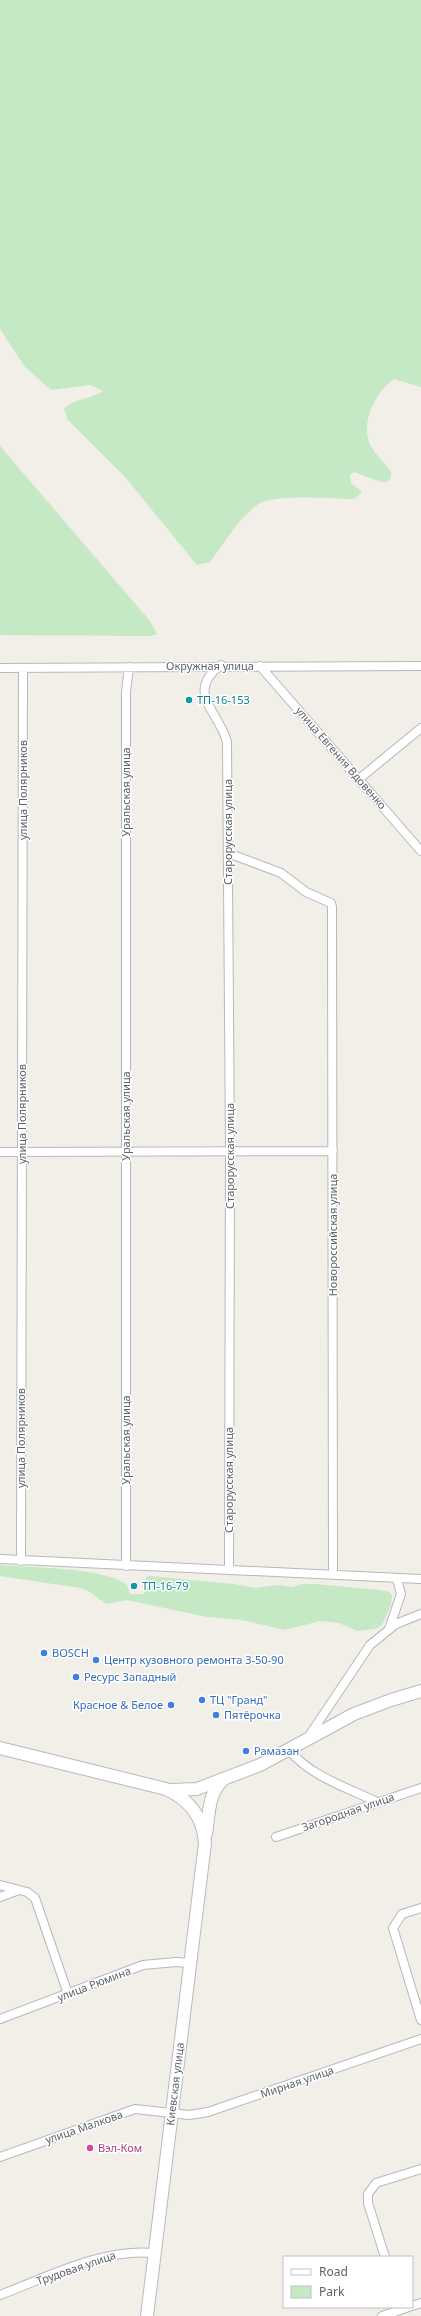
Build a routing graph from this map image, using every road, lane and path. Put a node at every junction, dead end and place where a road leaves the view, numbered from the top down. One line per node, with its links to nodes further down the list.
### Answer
1 (221, 665): 2 (street, Окружная улица); 4 (street, Окружная улица); 10 (street, Старорусская улица)
2 (260, 666): 3 (street, Окружная улица); 8 (street, улица Евгения Вдовенко)
3 (421, 666)
4 (129, 667): 6 (street, Окружная улица); 13 (street, Уральская улица)
5 (0, 668): 6 (street, Окружная улица)
6 (23, 668): 12 (street, улица Полярников)
7 (421, 728): 8 (street)
8 (359, 779): 9 (street, улица Евгения Вдовенко)
9 (421, 851)
10 (228, 854): 11 (street, Старорусская улица); 14 (street, Новороссийская улица)
11 (230, 1150): 13 (street); 14 (street); 19 (street, Старорусская улица)
12 (22, 1151): 13 (street); 15 (street); 17 (street, улица Полярников)
13 (126, 1151): 18 (street, Уральская улица)
14 (333, 1151): 20 (street, Новороссийская улица)
15 (0, 1152)
16 (0, 1559): 17 (street)
17 (21, 1561): 18 (street)
18 (126, 1566): 19 (street)
19 (229, 1570): 20 (street)
20 (333, 1574): 21 (street)
21 (397, 1579): 22 (street); 24 (street)
22 (421, 1579)
23 (421, 1614): 24 (street)
24 (390, 1629): 26 (street)
25 (421, 1691): 26 (main road)
26 (306, 1740): 28 (main road)
27 (0, 1748): 31 (main road)
28 (289, 1750): 29 (main road); 32 (street)
29 (227, 1777): 31 (main road); 34 (main road)
30 (421, 1788): 32 (street, Загородная улица)
31 (166, 1789): 34 (main road)
32 (377, 1802): 33 (street, Загородная улица)
33 (276, 1837)
34 (204, 1847): 39 (main road, Киевская улица)
35 (0, 1885): 36 (street)
36 (19, 1890): 37 (street); 40 (street)
37 (0, 1897)
38 (421, 1908): 42 (street)
39 (190, 1964): 40 (street, улица Рюмина); 44 (main road, Киевская улица)
40 (68, 1994): 41 (street, улица Рюмина)
41 (0, 2019)
42 (421, 2020)
43 (421, 2039): 44 (street, Мирная улица)
44 (171, 2112): 45 (street, улица Малкова); 47 (main road, Киевская улица)
45 (0, 2157)
46 (421, 2169): 48 (street)
47 (154, 2252): 49 (street, Трудовая улица); 51 (main road, Киевская улица)
48 (385, 2256)
49 (0, 2295)
50 (404, 2308): 52 (street)
51 (147, 2316)
52 (382, 2316)

